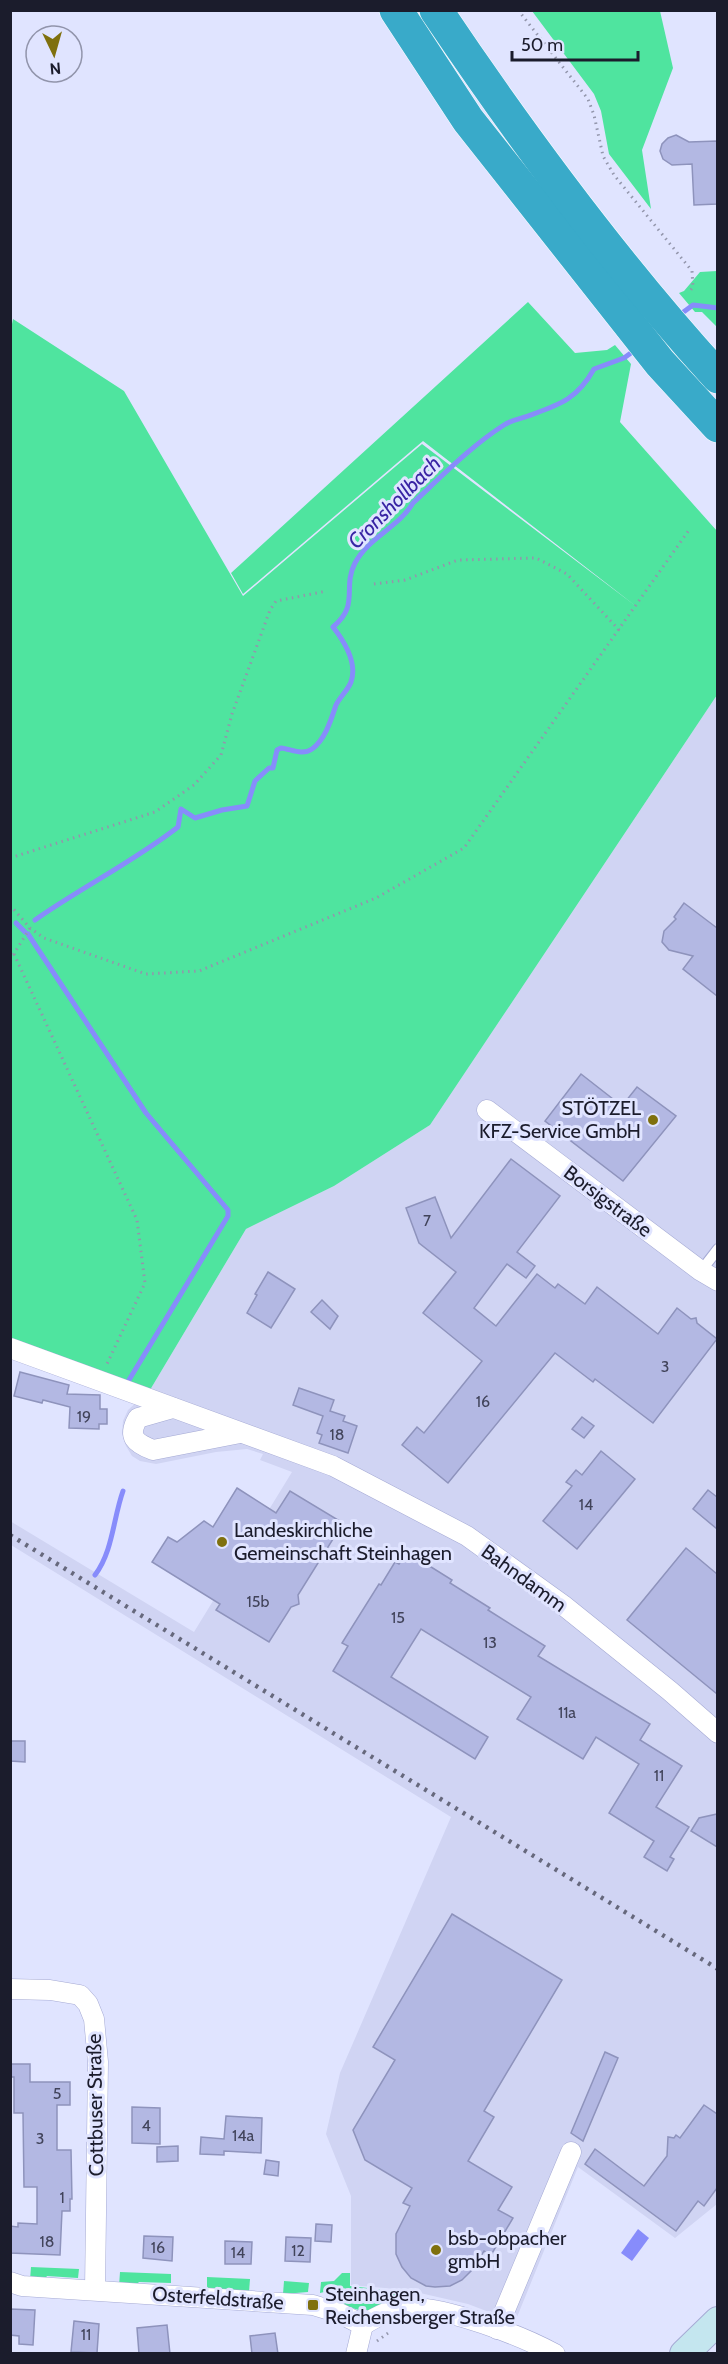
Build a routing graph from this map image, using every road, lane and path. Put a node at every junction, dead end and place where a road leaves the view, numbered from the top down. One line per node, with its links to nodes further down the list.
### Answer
1 (396, 10): 5 (highway)
2 (436, 10): 5 (highway)
3 (518, 10): 4 (path)
4 (689, 292)
5 (631, 302): 6 (highway); 7 (highway)
6 (717, 377)
7 (717, 426)
8 (689, 530): 11 (path)
9 (374, 584): 11 (path)
10 (327, 591): 12 (path)
11 (620, 631): 14 (path)
12 (10, 858)
13 (10, 905): 14 (path)
14 (30, 928): 15 (path)
15 (14, 954): 16 (path); 21 (path)
16 (10, 960)
17 (487, 1110): 19 (street, Borsigstraße)
18 (717, 1250): 19 (lane, Borsigstraße)
19 (709, 1276)
20 (10, 1348): 21 (street, Bahndamm)
21 (99, 1380): 22 (street, Bahndamm)
22 (173, 1408): 23 (street, Bahndamm); 23 (street)
23 (240, 1433): 24 (street, Bahndamm)
24 (717, 1733)
25 (10, 1989): 28 (street, Cottbuser Straße)
26 (571, 2152): 31 (street)
27 (10, 2282): 28 (street, Osterfeldstraße)
28 (95, 2290): 32 (street, Osterfeldstraße)
29 (717, 2321): 34 (main road)
30 (394, 2329): 32 (path)
31 (497, 2329): 32 (street); 33 (street)
32 (360, 2340)
33 (555, 2354)
34 (684, 2354)

